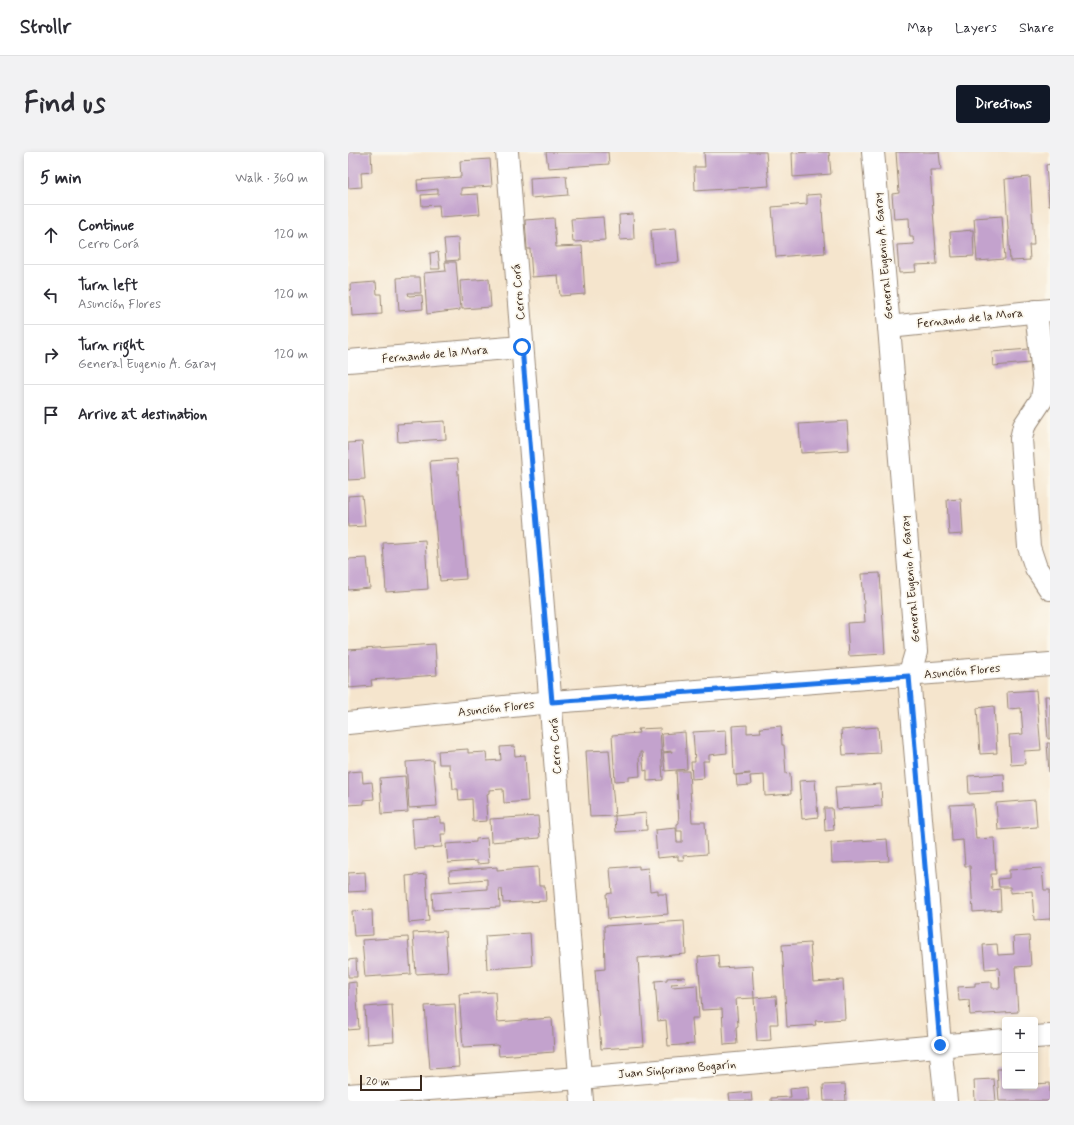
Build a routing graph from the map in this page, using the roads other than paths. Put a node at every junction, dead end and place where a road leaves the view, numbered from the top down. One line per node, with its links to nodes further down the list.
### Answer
1 (507, 152): 5 (street, Cerro Corá)
2 (873, 152): 4 (street, General Eugenio A. Garay)
3 (1043, 311): 4 (street, Fernando de la Mora); 7 (street)
4 (889, 327): 9 (street, General Eugenio A. Garay)
5 (522, 347): 6 (street, Fernando de la Mora); 10 (street, Cerro Corá)
6 (348, 361)
7 (1050, 589)
8 (1050, 664): 9 (street, Asunción Flores)
9 (909, 676): 10 (street, Asunción Flores); 15 (street, General Eugenio A. Garay)
10 (552, 702): 11 (street, Asunción Flores); 16 (street, Cerro Corá)
11 (348, 723)
12 (1050, 1036): 13 (street)
13 (1038, 1037)
14 (1002, 1040): 15 (street, Juan Sinforiano Bogarín)
15 (940, 1045): 16 (street, Juan Sinforiano Bogarín); 19 (street, General Eugenio A. Garay)
16 (580, 1078): 17 (street, Juan Sinforiano Bogarín); 18 (street, Cerro Corá)
17 (348, 1095)
18 (582, 1101)
19 (946, 1101)

